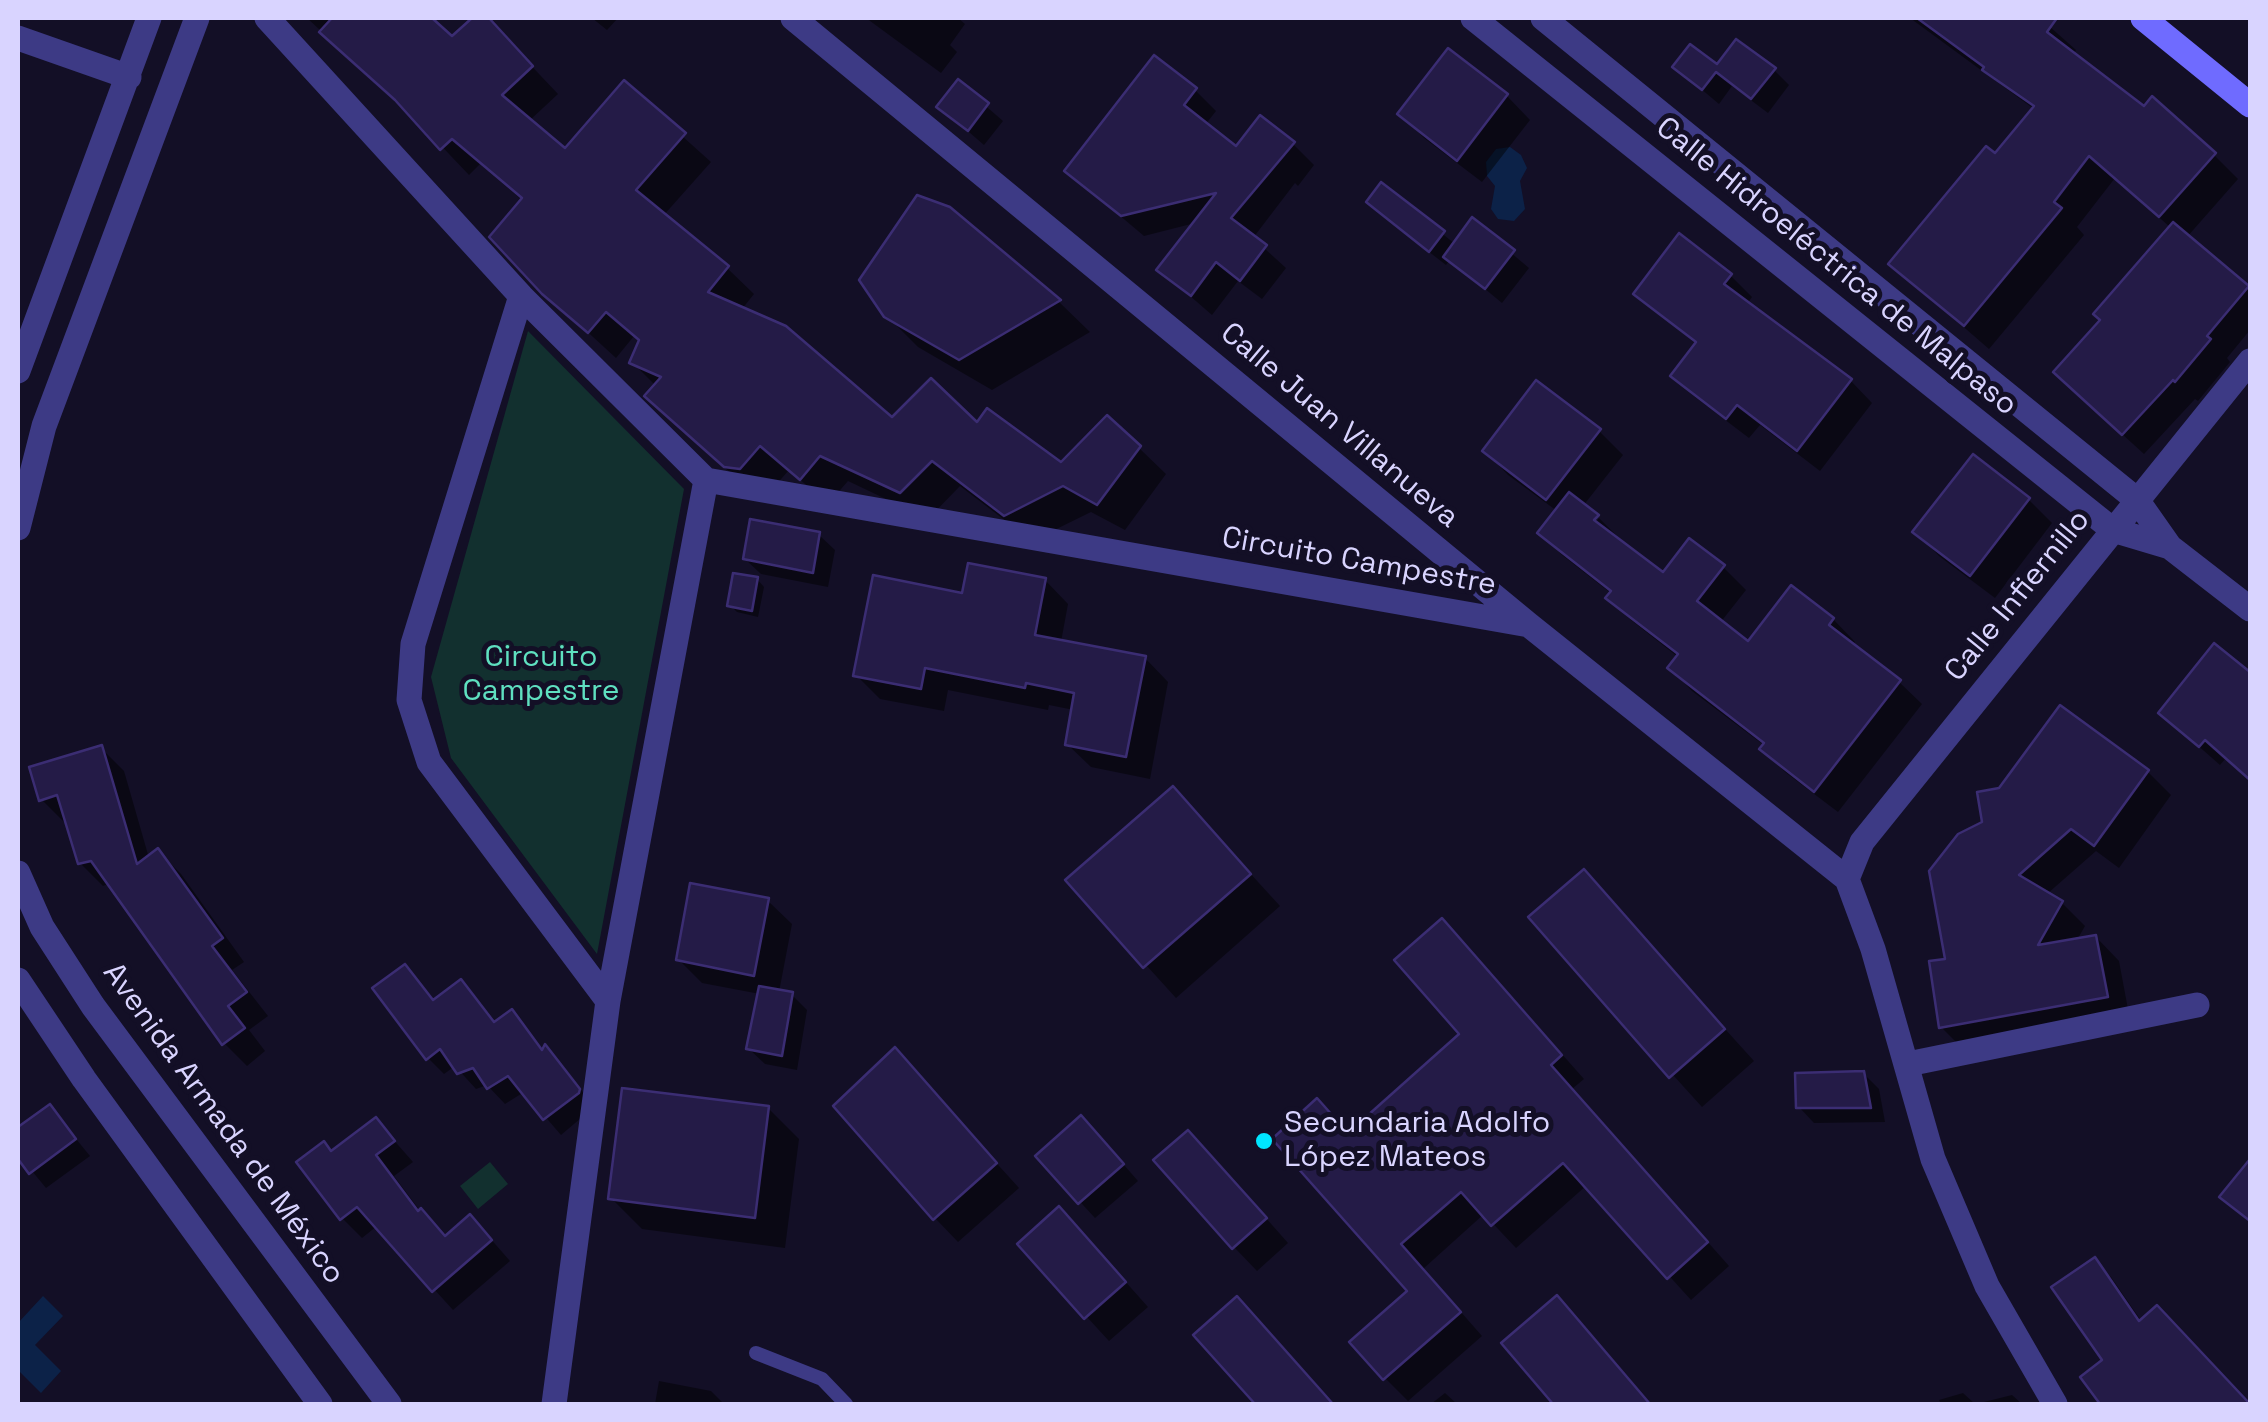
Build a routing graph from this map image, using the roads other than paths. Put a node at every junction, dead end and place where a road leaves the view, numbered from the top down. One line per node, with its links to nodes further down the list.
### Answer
1 (149, 18): 9 (street)
2 (197, 18): 16 (street)
3 (267, 18): 11 (street)
4 (794, 18): 20 (street, Calle Juan Villanueva)
5 (1472, 18): 17 (street, Calle Hidroeléctrica de Malpaso)
6 (1542, 18): 15 (street, Calle Hidroeléctrica de Malpaso)
7 (2143, 18): 10 (main road)
8 (18, 38): 9 (street)
9 (129, 78): 13 (street)
10 (2250, 105)
11 (521, 296): 14 (street); 24 (street)
12 (2250, 361): 15 (street, Calle Infiernillo)
13 (18, 372)
14 (706, 480): 20 (street, Circuito Campestre); 24 (street)
15 (2137, 500): 17 (street, Calle Infiernillo); 18 (street, Calle Hidroeléctrica de Malpaso)
16 (18, 528)
17 (2113, 530): 18 (street, Calle Hidroeléctrica de Malpaso); 22 (street, Calle Infiernillo)
18 (2170, 547): 19 (street, Calle Hidroeléctrica de Malpaso)
19 (2250, 610)
20 (1528, 625): 22 (street, Calle Juan Villanueva)
21 (18, 873): 29 (street, Avenida Armada de México)
22 (1847, 879): 26 (street)
23 (18, 980): 28 (street)
24 (608, 1001): 30 (street)
25 (2197, 1004): 26 (street)
26 (1908, 1064): 32 (street)
27 (756, 1353): 31 (lane)
28 (320, 1404)
29 (389, 1404)
30 (554, 1404)
31 (846, 1404)
32 (2055, 1404)

